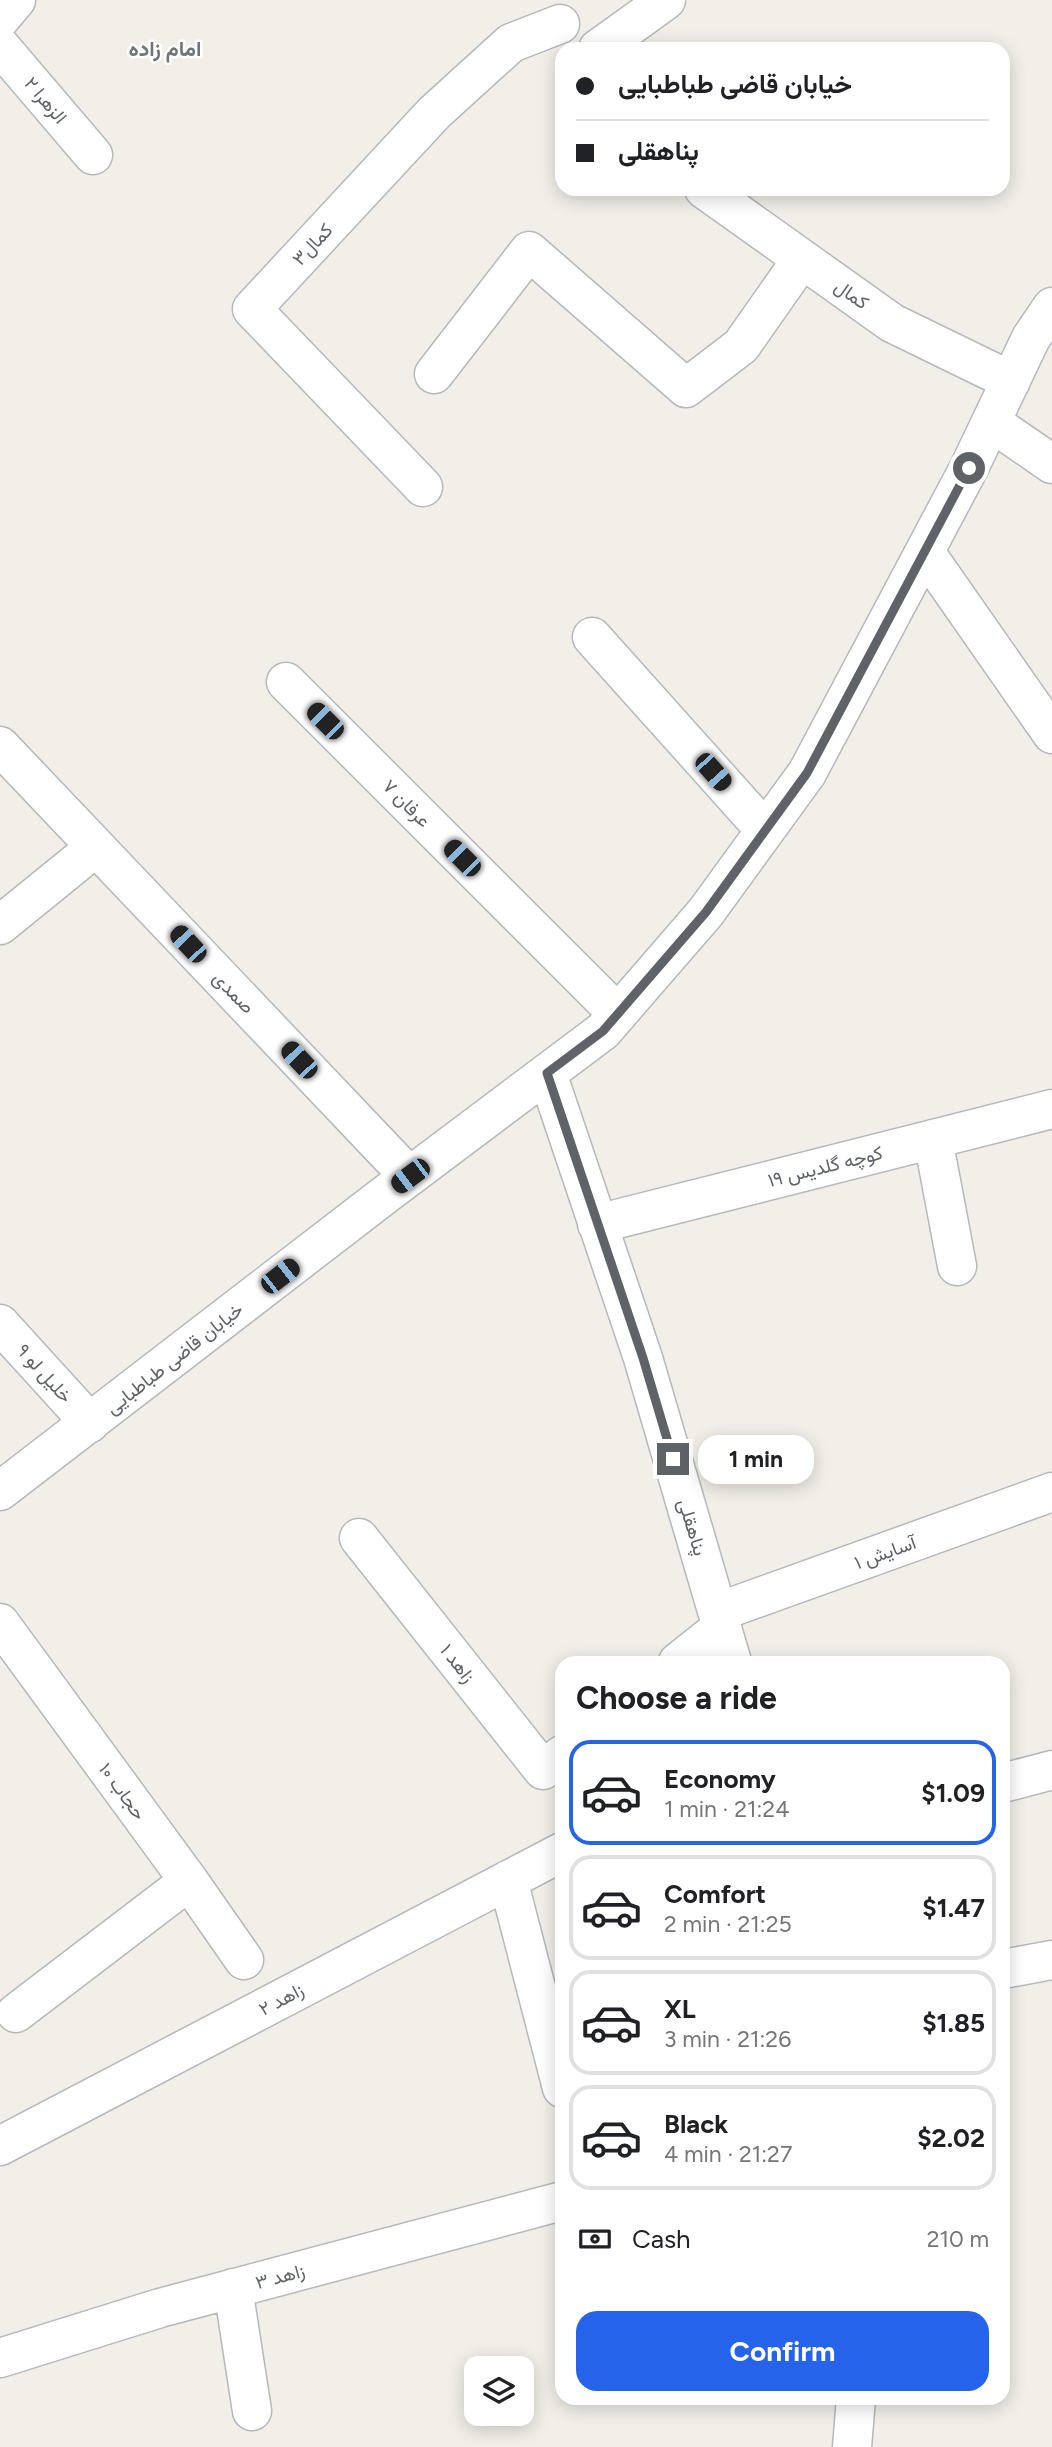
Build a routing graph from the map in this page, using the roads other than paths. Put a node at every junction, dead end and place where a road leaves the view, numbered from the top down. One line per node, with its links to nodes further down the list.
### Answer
1 (16, 0): 3 (street)
2 (666, 0): 5 (street)
3 (0, 19)
4 (566, 24): 15 (street, کمال۳)
5 (608, 42)
6 (0, 46): 7 (street, الزهرا ۲)
7 (93, 155)
8 (714, 196): 9 (street, کمال)
9 (802, 259): 11 (street); 12 (street, کمال)
10 (1052, 307): 12 (street, خیابان قاضی طباطبایی)
11 (434, 374)
12 (1011, 381): 13 (street, خیابان قاضی طباطبایی)
13 (991, 422): 14 (street); 16 (street, خیابان قاضی طباطبایی)
14 (1052, 464)
15 (423, 487)
16 (925, 552): 19 (street); 21 (street, خیابان قاضی طباطبایی)
17 (592, 637): 21 (street)
18 (286, 682): 24 (street, عرفان ۷)
19 (1052, 734)
20 (0, 746): 22 (street, صمدی)
21 (765, 830): 24 (street, خیابان قاضی طباطبایی)
22 (96, 847): 23 (street); 28 (street, صمدی)
23 (0, 925)
24 (618, 1014): 25 (street, خیابان قاضی طباطبایی)
25 (547, 1073): 28 (street, خیابان قاضی طباطبایی); 29 (street, پناهقلی)
26 (1052, 1109): 27 (street, کوچه گلدیس ۱۹)
27 (933, 1139): 29 (street, کوچه گلدیس ۱۹); 30 (street)
28 (410, 1176): 32 (street, خیابان قاضی طباطبایی)
29 (597, 1224): 37 (street, پناهقلی)
30 (957, 1265)
31 (0, 1324): 32 (street, خلیل لو ۹)
32 (90, 1423): 33 (street, خیابان قاضی طباطبایی)
33 (0, 1492)
34 (1052, 1492): 37 (street, آسایش ۱)
35 (359, 1538): 39 (street, زاهد ۱)
36 (0, 1623): 44 (street, حجاب ۱۰)
37 (724, 1634): 38 (street)
38 (688, 1656)
39 (555, 1761)
40 (1052, 1770): 41 (street)
41 (1010, 1781)
42 (555, 1856): 43 (street, زاهد ۲)
43 (508, 1880): 49 (street); 50 (street, زاهد ۲)
44 (189, 1881): 45 (street, حجاب ۱۰); 48 (street)
45 (244, 1960)
46 (1052, 1960): 47 (street)
47 (1010, 1968)
48 (16, 2013)
49 (555, 2061)
50 (0, 2146)
51 (555, 2203): 52 (street, زاهد ۳)
52 (233, 2288): 53 (street, زاهد ۳); 55 (street)
53 (0, 2358)
54 (855, 2405): 56 (street)
55 (252, 2411)
56 (852, 2447)

